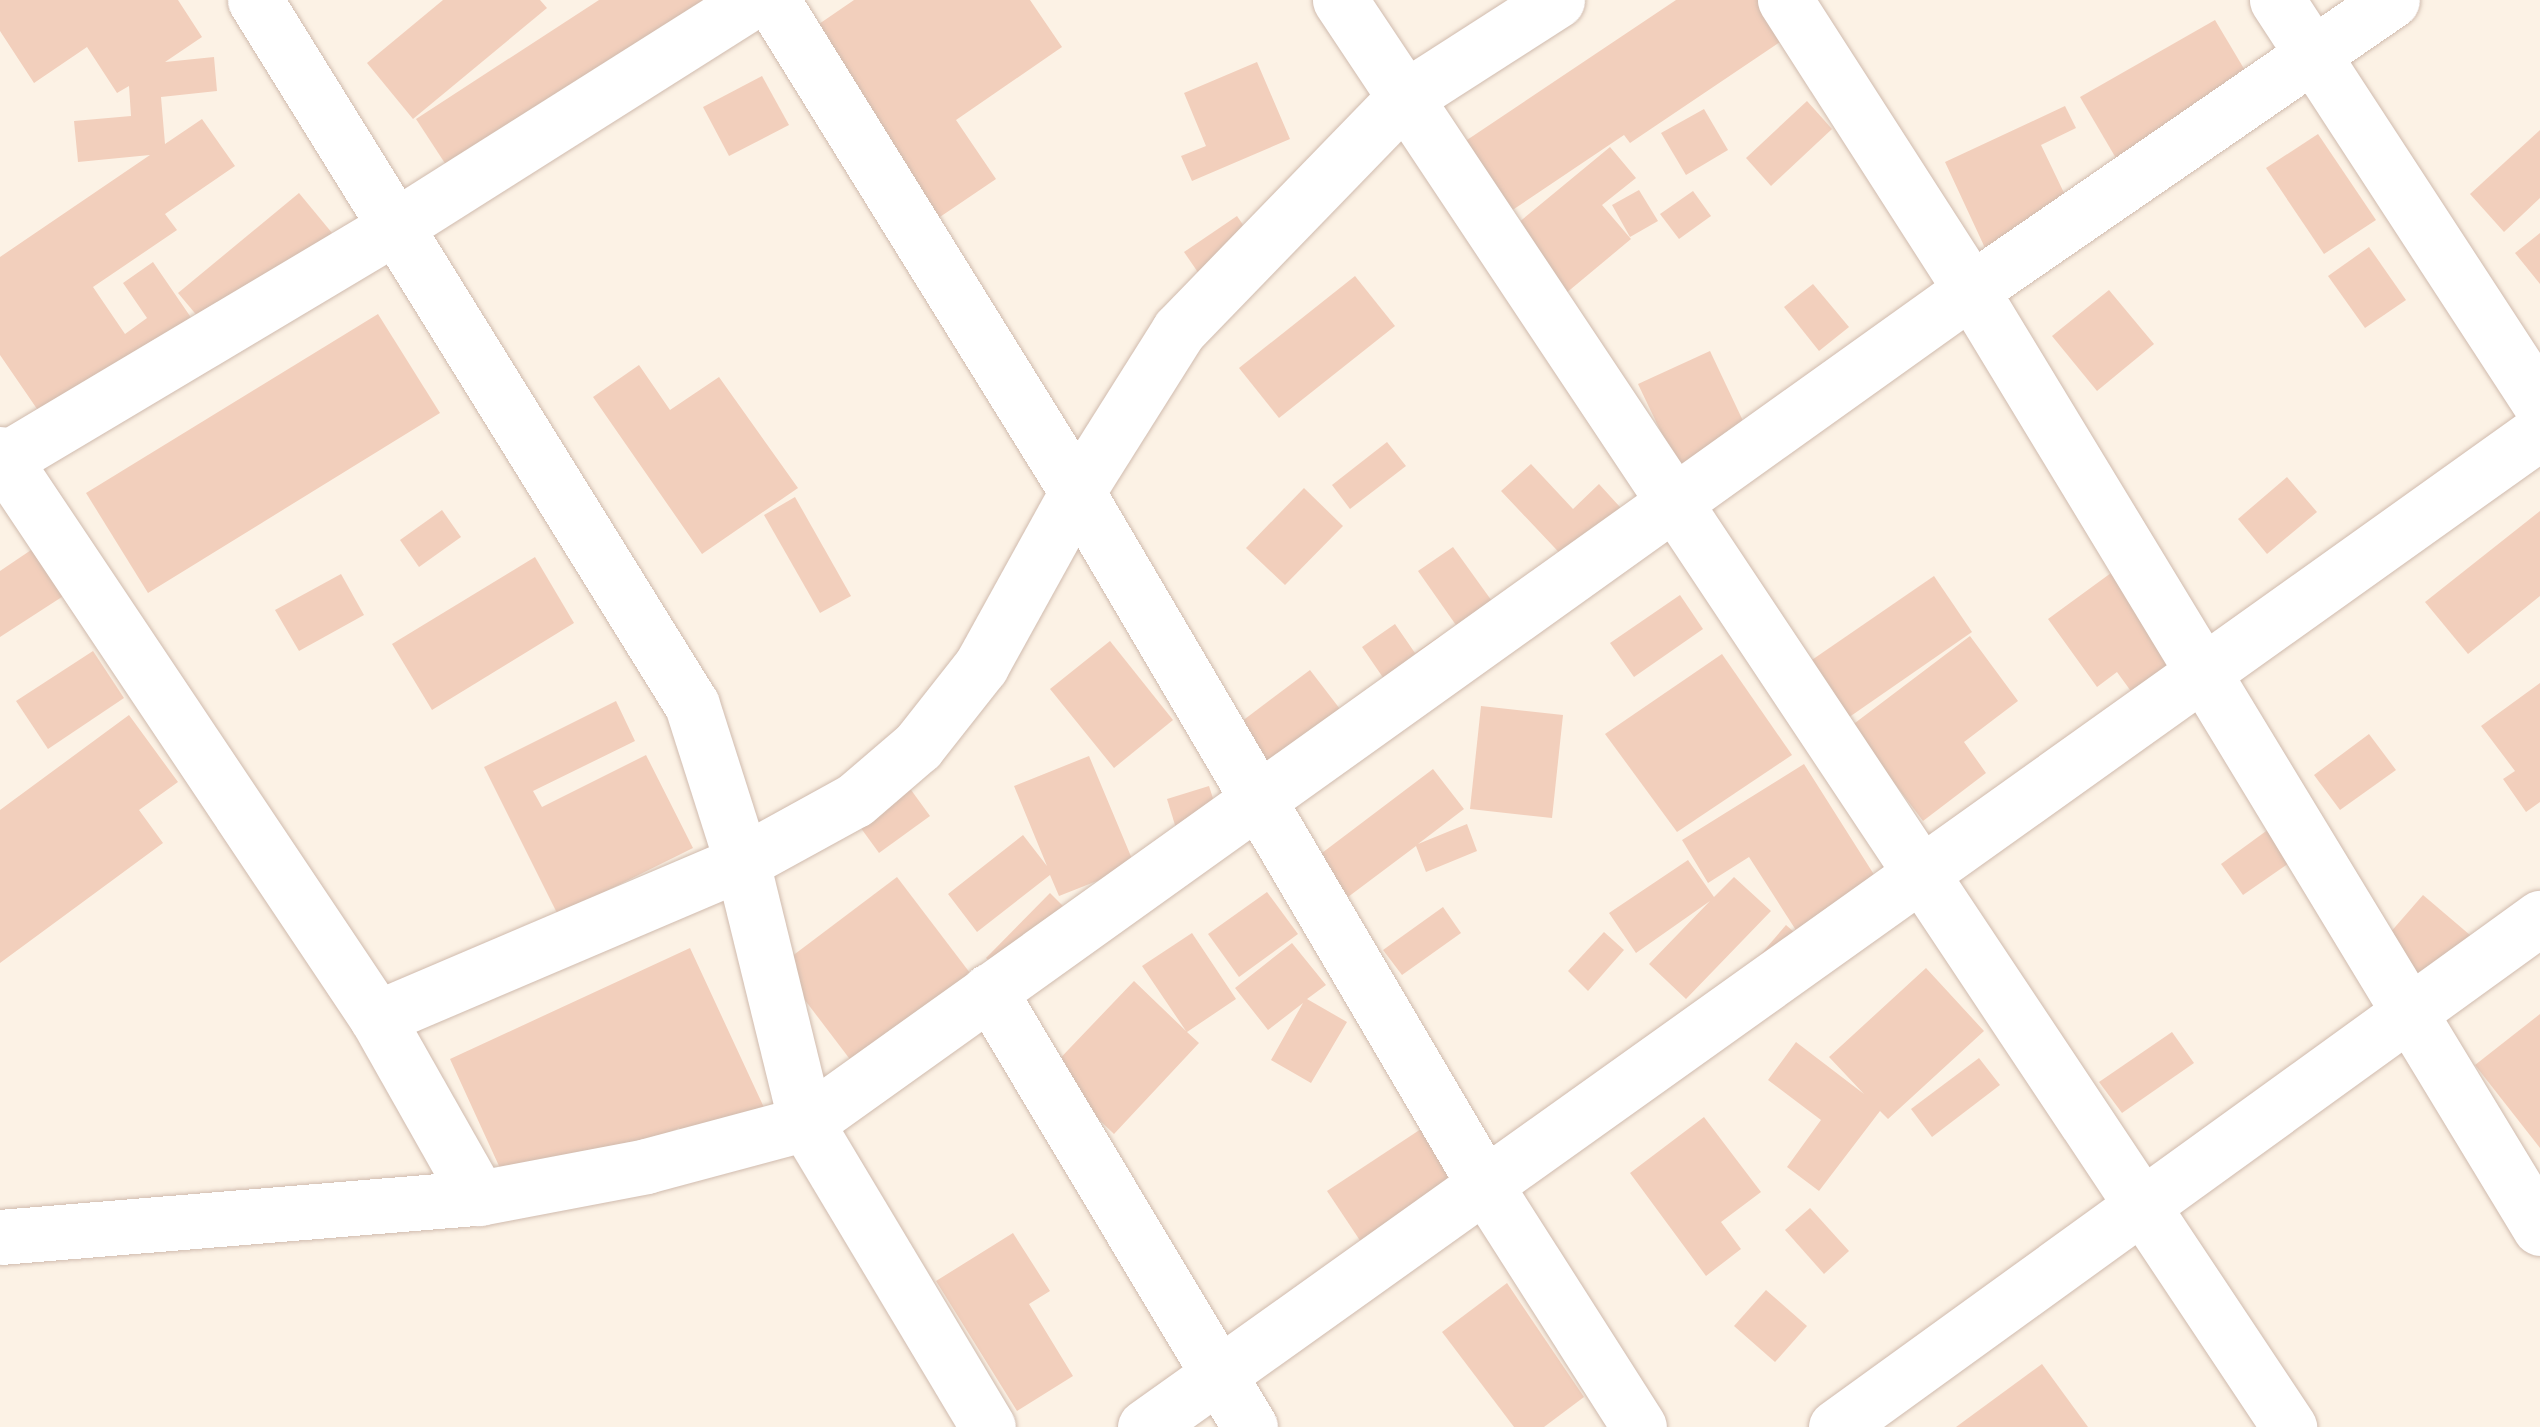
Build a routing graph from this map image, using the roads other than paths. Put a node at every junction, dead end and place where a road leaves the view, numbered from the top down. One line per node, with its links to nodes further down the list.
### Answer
1 (255, 0): 11 (street)
2 (752, 0): 11 (street)
3 (772, 0): 16 (street)
4 (1340, 0): 10 (street)
5 (1557, 0): 10 (street)
6 (1786, 0): 12 (street)
7 (2277, 0): 9 (street)
8 (2392, 0): 9 (street)
9 (2314, 57): 12 (street); 13 (street)
10 (1403, 100): 16 (street); 17 (street)
11 (396, 226): 15 (street); 20 (street)
12 (1972, 290): 17 (street); 18 (street)
13 (2540, 403)
14 (2540, 432): 18 (street)
15 (2, 457): 25 (street)
16 (1078, 492): 19 (street); 20 (street)
17 (1674, 506): 19 (street); 21 (street)
18 (2198, 672): 21 (street); 24 (street)
19 (1256, 799): 23 (street); 27 (street)
20 (742, 862): 25 (street); 26 (street)
21 (1919, 874): 27 (street); 29 (street)
22 (2540, 918): 24 (street)
23 (989, 991): 26 (street); 32 (street)
24 (2408, 1010): 29 (street); 30 (street)
25 (378, 1018): 28 (street)
26 (806, 1123): 28 (street); 34 (street)
27 (1483, 1182): 32 (street); 37 (street)
28 (478, 1198): 31 (street)
29 (2140, 1204): 33 (street); 38 (street)
30 (2540, 1228)
31 (0, 1237)
32 (1217, 1376): 35 (street); 36 (street)
33 (1866, 1418)
34 (988, 1427)
35 (1145, 1427)
36 (1250, 1427)
37 (1640, 1427)
38 (2290, 1427)

